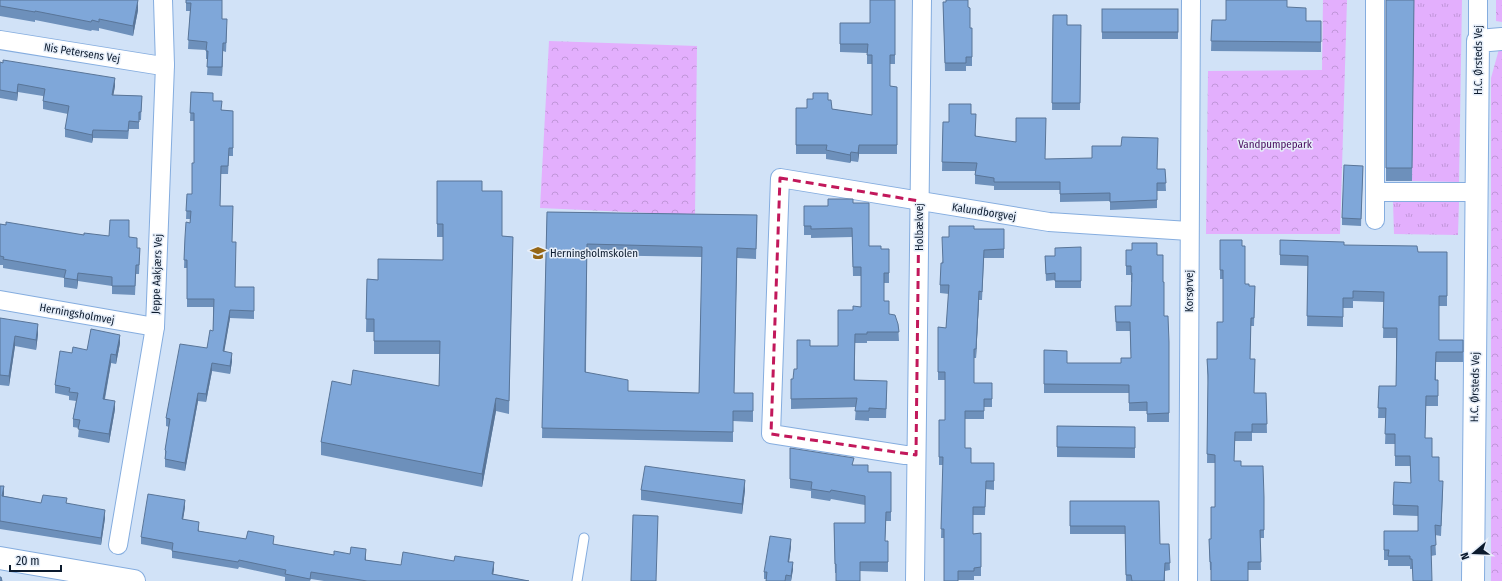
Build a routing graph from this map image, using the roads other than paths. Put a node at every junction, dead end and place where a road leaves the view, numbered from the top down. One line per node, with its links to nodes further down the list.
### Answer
1 (163, 0): 9 (street, Jeppe Aakjærs Vej)
2 (922, 0): 12 (street, Holbækvej)
3 (1191, 0): 14 (street, Korsørvej)
4 (1375, 0): 10 (street)
5 (1478, 0): 8 (street, H.C. Ørsteds Vej)
6 (1502, 39): 8 (street)
7 (0, 40): 9 (street, Nis Petersens Vej)
8 (1478, 41): 11 (street, H.C. Ørsteds Vej)
9 (165, 65): 16 (street, Jeppe Aakjærs Vej)
10 (1375, 192): 11 (street); 13 (street)
11 (1476, 192): 25 (street, H.C. Ørsteds Vej)
12 (919, 201): 14 (street, Kalundborgvej); 17 (street, Holbækvej); 17 (street, Kalundborgvej)
13 (1375, 220)
14 (1189, 231): 24 (street, Korsørvej)
15 (0, 300): 16 (street, Herningsholmvej)
16 (155, 327): 19 (street, Jeppe Aakjærs Vej)
17 (916, 455): 23 (street, Holbækvej)
18 (584, 538): 22 (lane)
19 (118, 545)
20 (0, 558): 21 (street)
21 (134, 581)
22 (577, 581)
23 (915, 581)
24 (1188, 581)
25 (1473, 581)

